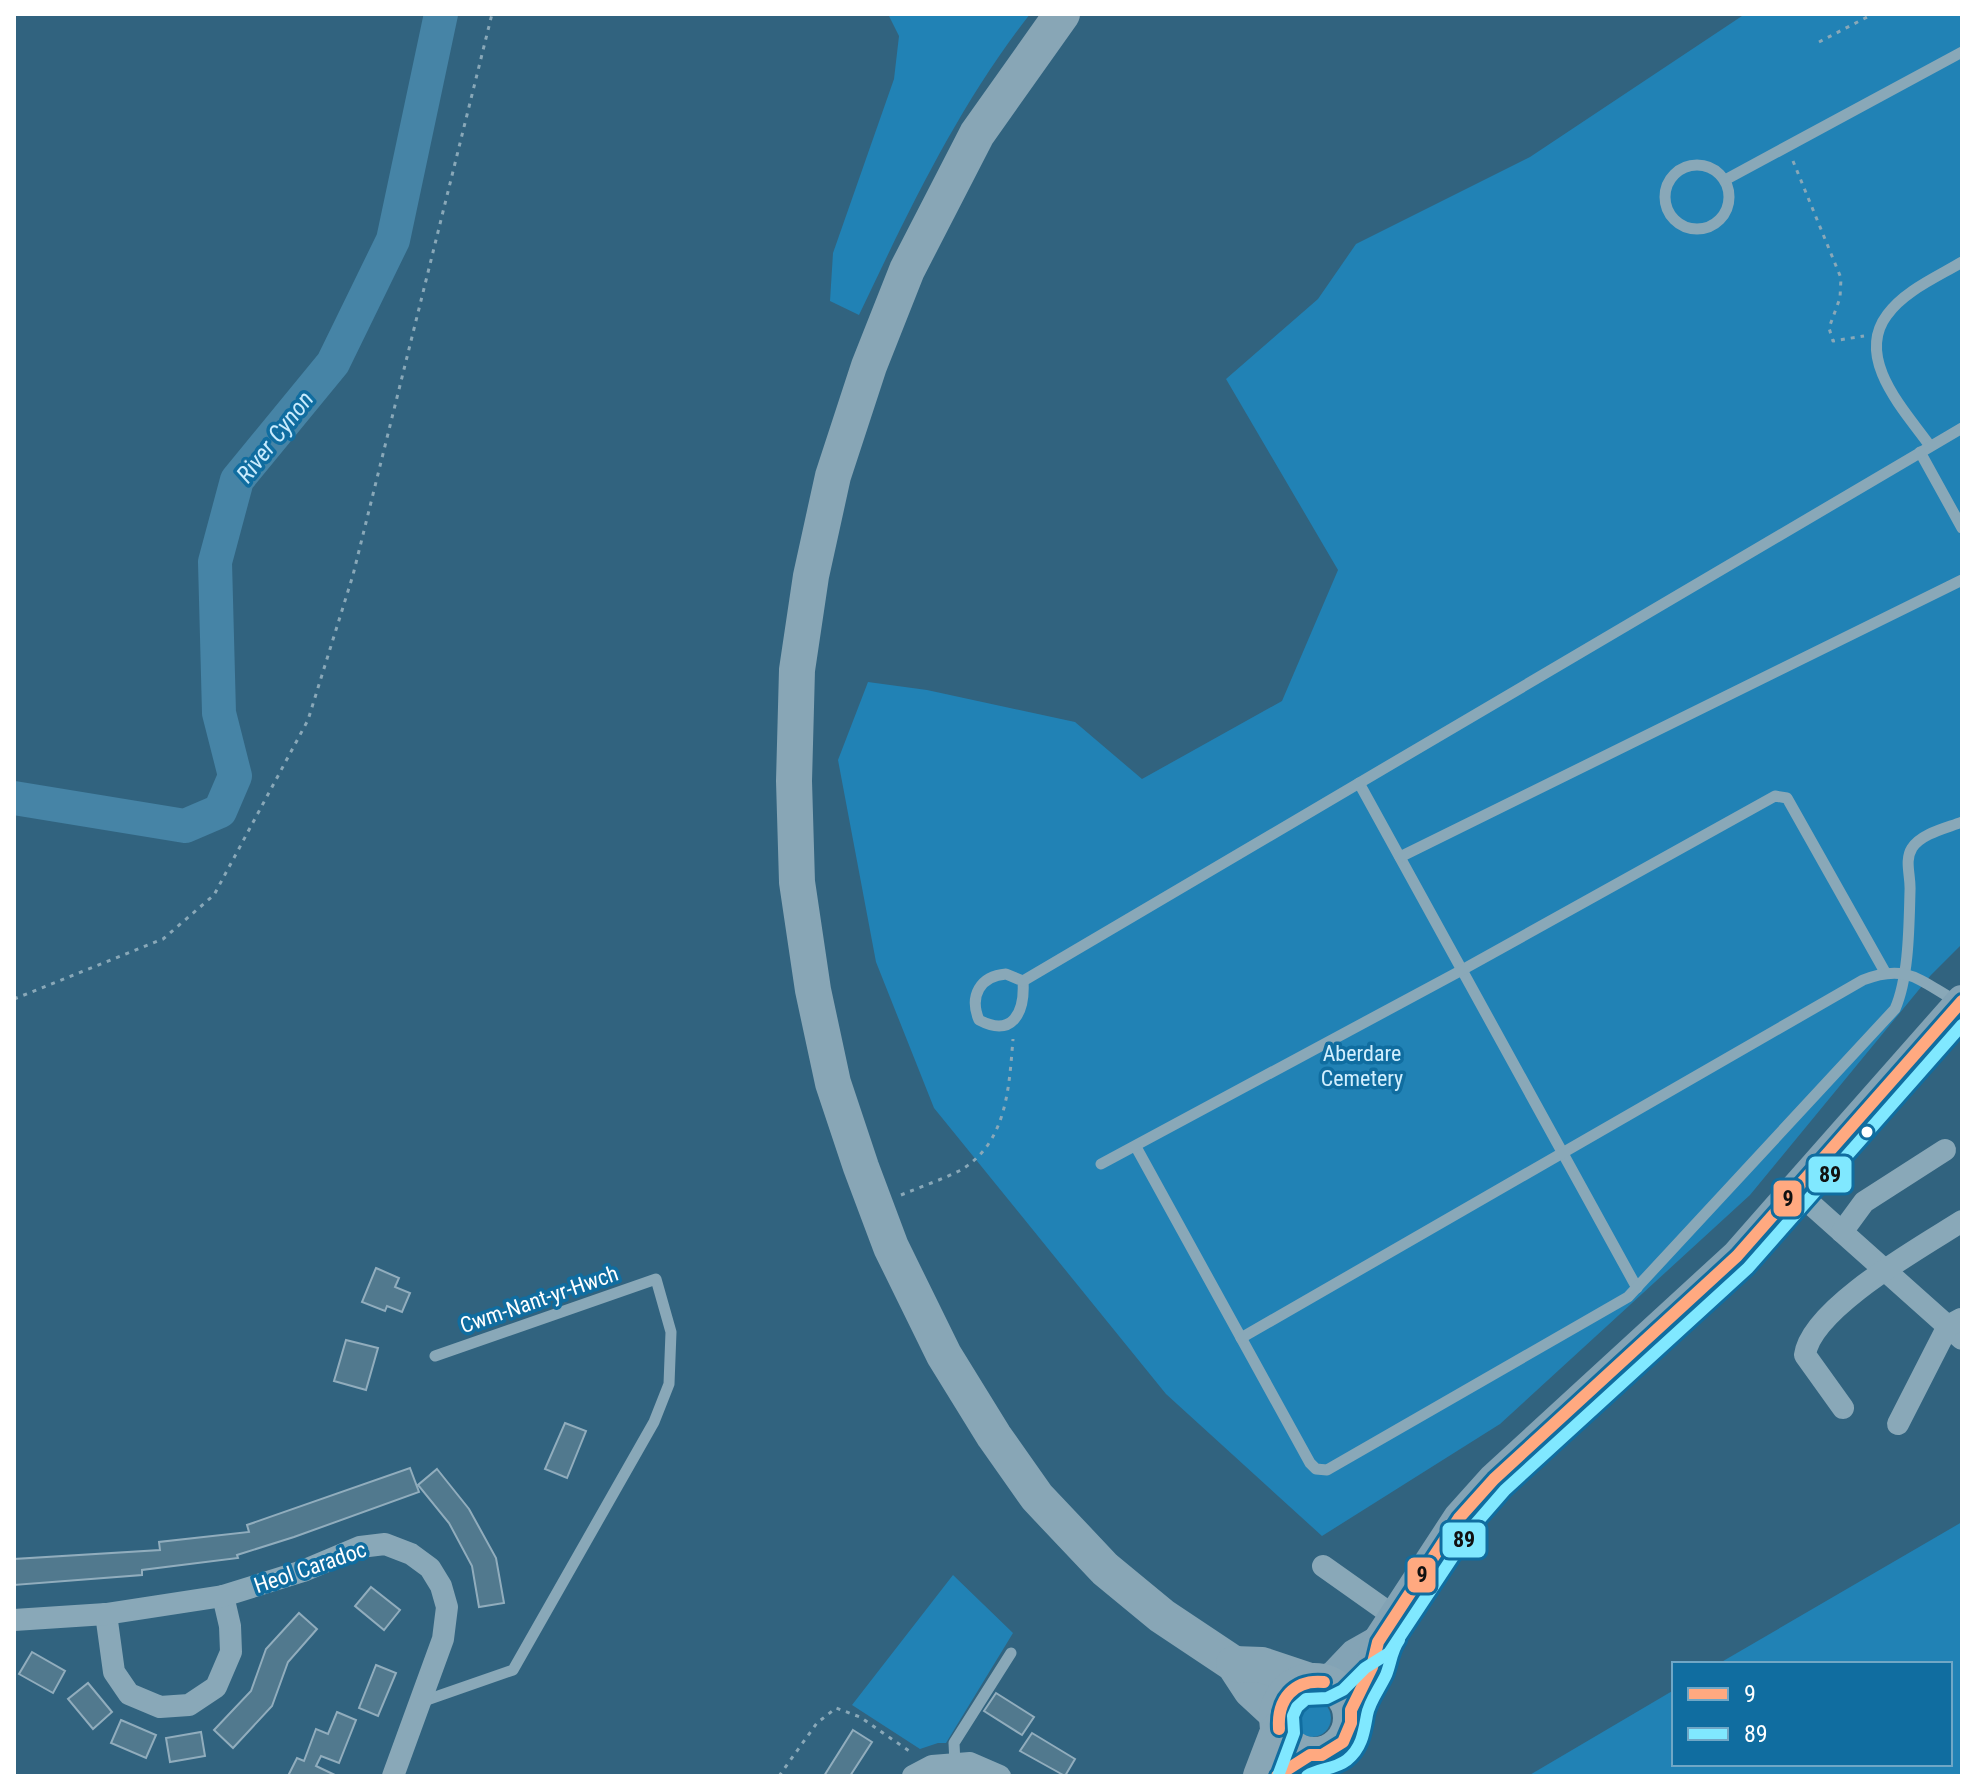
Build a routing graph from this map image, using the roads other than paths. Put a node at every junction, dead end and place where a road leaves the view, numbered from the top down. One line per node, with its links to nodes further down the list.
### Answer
1 (1062, 14): 37 (main road)
2 (1962, 52): 3 (lane)
3 (1725, 180): 3 (lane)
4 (1962, 262): 6 (lane)
5 (1962, 428): 6 (lane)
6 (1925, 449): 7 (lane); 9 (lane)
7 (1962, 528)
8 (1962, 580): 11 (lane)
9 (1359, 783): 11 (lane); 15 (lane)
10 (1962, 822): 14 (lane)
11 (1400, 857): 12 (lane)
12 (1462, 970): 13 (lane); 17 (lane); 19 (lane)
13 (1885, 972): 14 (lane); 19 (lane)
14 (1904, 972): 16 (lane); 25 (lane)
15 (1023, 981): 15 (lane)
16 (1961, 1002): 21 (main road)
17 (1136, 1147): 20 (lane); 27 (lane)
18 (1945, 1150): 23 (street)
19 (1563, 1153): 25 (lane); 27 (lane)
20 (1101, 1164)
21 (1795, 1190): 23 (street); 35 (main road)
22 (1962, 1221): 24 (street)
23 (1842, 1232): 24 (street)
24 (1885, 1270): 26 (street); 29 (street)
25 (1637, 1288): 27 (lane)
26 (1957, 1328): 30 (street)
27 (1241, 1338)
28 (435, 1356): 39 (lane, Cwm-Nant-yr-Hwch)
29 (1843, 1408)
30 (1898, 1424)
31 (1323, 1566): 35 (street)
32 (223, 1596): 33 (street, Heol Caradoc); 33 (street); 39 (street, Heol Caradoc)
33 (106, 1614): 34 (street, Heol Caradoc)
34 (14, 1620)
35 (1387, 1629): 38 (main road); 40 (main road)
36 (1011, 1653): 43 (lane)
37 (1234, 1664): 38 (main road); 41 (main road)
38 (1317, 1682): 40 (main road); 41 (main road)
39 (421, 1702): 45 (street, Heol Caradoc)
40 (1351, 1710): 42 (main road)
41 (1278, 1722): 42 (main road); 47 (main road)
42 (1310, 1755): 48 (main road)
43 (955, 1764): 44 (street); 46 (street)
44 (922, 1771)
45 (393, 1776)
46 (1000, 1776)
47 (1261, 1776)
48 (1277, 1776)

